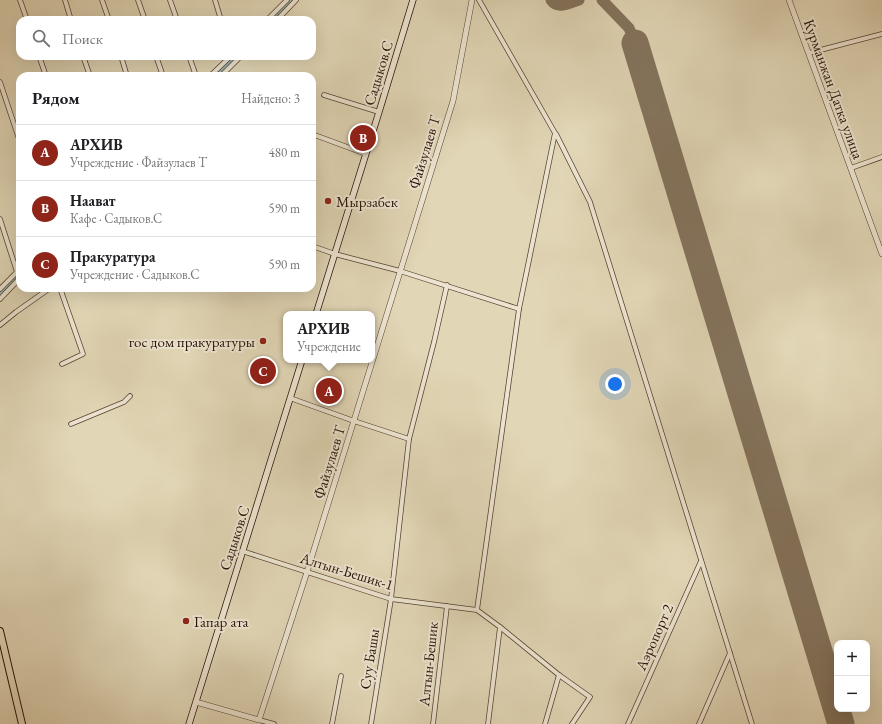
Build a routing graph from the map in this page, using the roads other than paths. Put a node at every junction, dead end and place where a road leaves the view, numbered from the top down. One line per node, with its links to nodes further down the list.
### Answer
1 (20, 0): 13 (street)
2 (65, 0): 14 (street)
3 (102, 0): 15 (street)
4 (138, 0): 16 (street)
5 (170, 0): 17 (street)
6 (215, 0): 18 (street)
7 (287, 0): 19 (street)
8 (296, 0): 20 (street)
9 (413, 0): 39 (main road, Садыков.С)
10 (472, 0): 51 (street, Файзулаев Т)
11 (479, 0): 41 (street)
12 (789, 0): 22 (street, Курманжан Датка улица)
13 (26, 16)
14 (70, 16)
15 (107, 16)
16 (144, 16)
17 (176, 16)
18 (220, 16)
19 (271, 16)
20 (281, 16)
21 (882, 34): 22 (street)
22 (809, 53): 45 (street, Курманжан Датка улица)
23 (40, 60): 30 (street)
24 (84, 60): 31 (street)
25 (122, 60): 32 (street)
26 (157, 60): 33 (street)
27 (190, 60): 34 (street)
28 (226, 60): 35 (street)
29 (237, 60): 36 (street)
30 (45, 72)
31 (89, 72)
32 (126, 72)
33 (162, 72)
34 (195, 72)
35 (214, 72)
36 (225, 72)
37 (0, 82): 40 (street)
38 (324, 95): 39 (street)
39 (379, 112): 43 (main road, Садыков.С)
40 (16, 130)
41 (555, 133): 59 (street); 72 (street)
42 (316, 135): 43 (street)
43 (366, 154): 48 (main road, Садыков.С)
44 (882, 157): 45 (street)
45 (851, 168): 49 (street, Курманжан Датка улица)
46 (0, 219): 50 (street)
47 (316, 247): 48 (street)
48 (335, 254): 51 (street); 60 (main road, Садыков.С)
49 (882, 254)
50 (16, 263)
51 (400, 271): 54 (street); 62 (street, Файзулаев Т)
52 (16, 274): 55 (street)
53 (16, 282): 58 (street)
54 (447, 286): 59 (street); 70 (street, Суу Башы)
55 (0, 289)
56 (44, 292): 61 (street)
57 (61, 292): 65 (street)
58 (0, 299)
59 (519, 309): 76 (street)
60 (317, 311)
61 (0, 325)
62 (375, 353)
63 (301, 363): 67 (main road, Садыков.С)
64 (372, 363): 68 (street, Файзулаев Т)
65 (62, 364)
66 (130, 396): 69 (street)
67 (290, 398): 68 (street); 71 (main road, Садыков.С)
68 (354, 421): 70 (street); 73 (street, Файзулаев Т)
69 (71, 424)
70 (409, 439): 74 (street, Суу Башы)
71 (242, 551): 73 (street, Алтын-Бешик-1); 82 (main road, Садыков.С)
72 (701, 561): 79 (street); 93 (street, Аэропорт 2)
73 (307, 572): 74 (street, Алтын-Бешик-1); 83 (street, Файзулаев Т)
74 (391, 599): 75 (street, Алтын-Бешик-1); 88 (street, Суу Башы)
75 (446, 606): 76 (street, Алтын-Бешик-1); 89 (street, Алтын-Бешик)
76 (477, 610): 77 (street)
77 (500, 627): 80 (street); 90 (street)
78 (0, 631): 84 (main road)
79 (730, 653): 94 (street); 95 (street)
80 (559, 675): 91 (street); 92 (street)
81 (341, 676): 87 (street)
82 (196, 702): 83 (street); 85 (main road, Садыков.С)
83 (259, 720): 86 (street)
84 (22, 724)
85 (189, 724)
86 (274, 724)
87 (332, 724)
88 (371, 724)
89 (433, 724)
90 (488, 724)
91 (545, 724)
92 (572, 724)
93 (628, 724)
94 (699, 724)
95 (752, 724)

